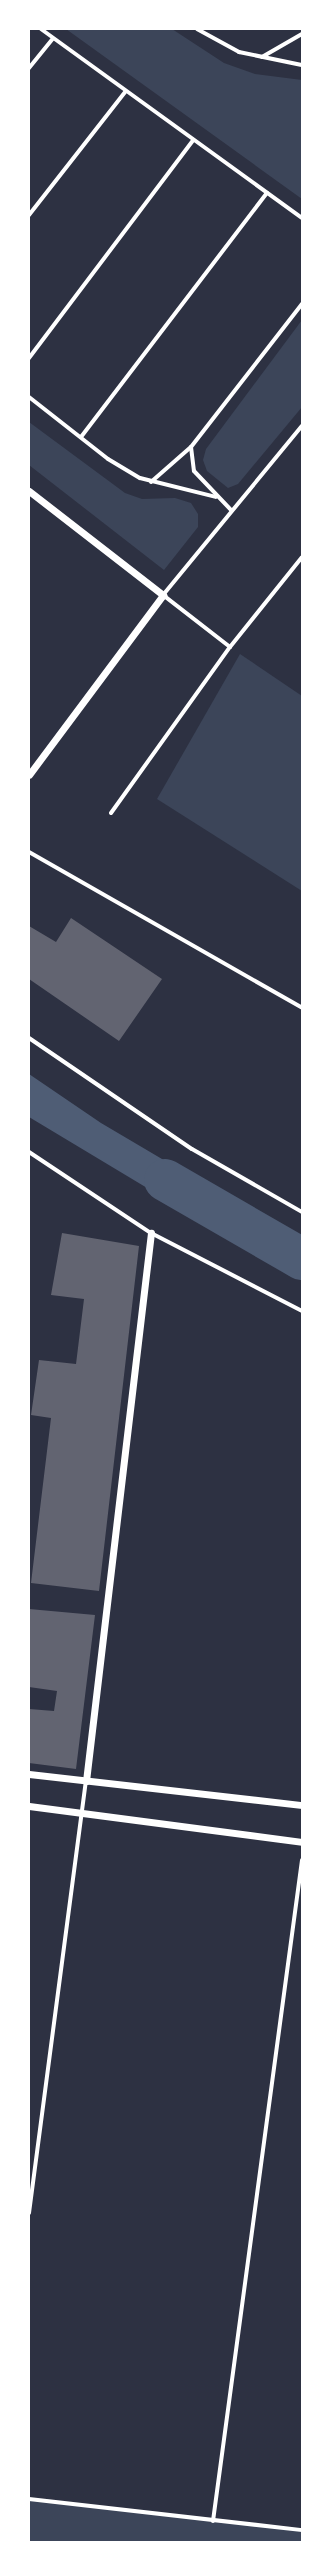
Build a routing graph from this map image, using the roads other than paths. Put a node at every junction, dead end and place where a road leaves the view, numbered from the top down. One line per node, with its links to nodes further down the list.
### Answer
1 (41, 29): 4 (street)
2 (197, 29): 5 (street)
3 (302, 34): 5 (street)
4 (52, 38): 7 (street); 8 (street)
5 (262, 57): 6 (street)
6 (302, 65)
7 (29, 68)
8 (126, 92): 9 (street); 11 (street)
9 (193, 140): 10 (street); 14 (street)
10 (267, 193): 12 (street); 17 (street)
11 (29, 215)
12 (302, 218)
13 (302, 304): 18 (street)
14 (29, 358)
15 (29, 397): 17 (street)
16 (302, 426): 22 (street)
17 (81, 437): 19 (street)
18 (191, 447): 19 (street); 21 (street)
19 (151, 482): 21 (street)
20 (29, 491): 24 (street)
21 (216, 497): 22 (street)
22 (231, 510): 24 (street)
23 (302, 557): 25 (street)
24 (163, 595): 25 (street); 26 (street)
25 (230, 647): 27 (street)
26 (29, 775)
27 (111, 813)
28 (29, 852): 29 (street)
29 (302, 1008)
30 (29, 1038): 32 (street)
31 (29, 1152): 33 (street)
32 (302, 1212)
33 (151, 1233): 34 (street); 36 (street)
34 (302, 1312)
35 (29, 1774): 36 (street)
36 (86, 1781): 37 (street); 39 (street)
37 (302, 1805)
38 (29, 1806): 39 (street)
39 (82, 1813): 40 (street); 42 (street)
40 (302, 1842)
41 (302, 1860): 44 (street)
42 (29, 2213)
43 (29, 2499): 44 (street)
44 (213, 2521): 45 (street)
45 (302, 2530)

